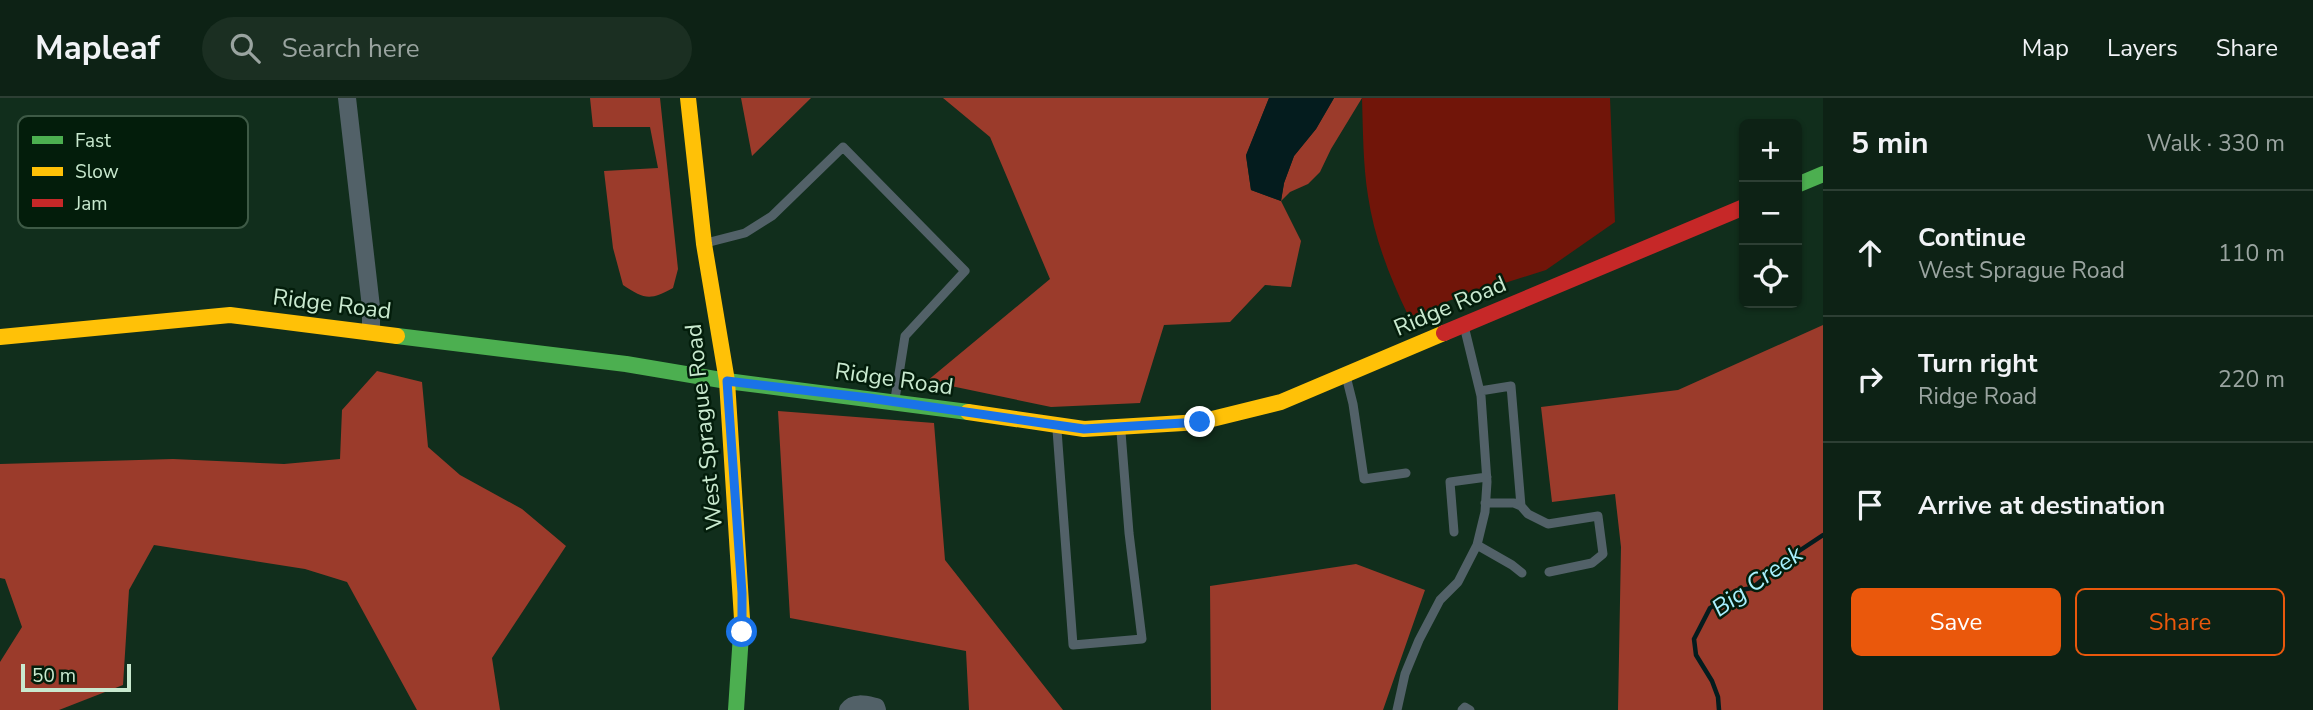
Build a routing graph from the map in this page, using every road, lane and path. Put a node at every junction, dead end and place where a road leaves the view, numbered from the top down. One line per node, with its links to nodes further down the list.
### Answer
1 (347, 98): 8 (street)
2 (688, 98): 6 (main road, West Sprague Road)
3 (1823, 174): 4 (main road)
4 (1802, 183)
5 (1739, 208): 7 (main road, Ridge Road)
6 (704, 244): 11 (main road, West Sprague Road); 13 (lane)
7 (1464, 325): 10 (main road, Ridge Road); 12 (lane)
8 (371, 331): 9 (main road, Ridge Road); 11 (main road, Ridge Road)
9 (0, 337)
10 (1345, 375): 15 (main road, Ridge Road); 16 (lane)
11 (727, 381): 13 (main road, Ridge Road); 24 (main road, West Sprague Road)
12 (1480, 391): 17 (lane); 19 (lane)
13 (895, 401): 14 (main road, Ridge Road)
14 (1057, 425): 15 (main road, Ridge Road); 15 (lane)
15 (1121, 426)
16 (1406, 473)
17 (1487, 477): 18 (lane); 20 (lane)
18 (1485, 503): 19 (lane); 21 (lane)
19 (1521, 506): 22 (lane)
20 (1454, 531)
21 (1477, 545): 23 (lane); 27 (lane)
22 (1549, 572)
23 (1521, 573)
24 (736, 710)
25 (848, 710): 26 (street)
26 (877, 710)
27 (1397, 710)
28 (1462, 710): 29 (lane)
29 (1470, 710)

